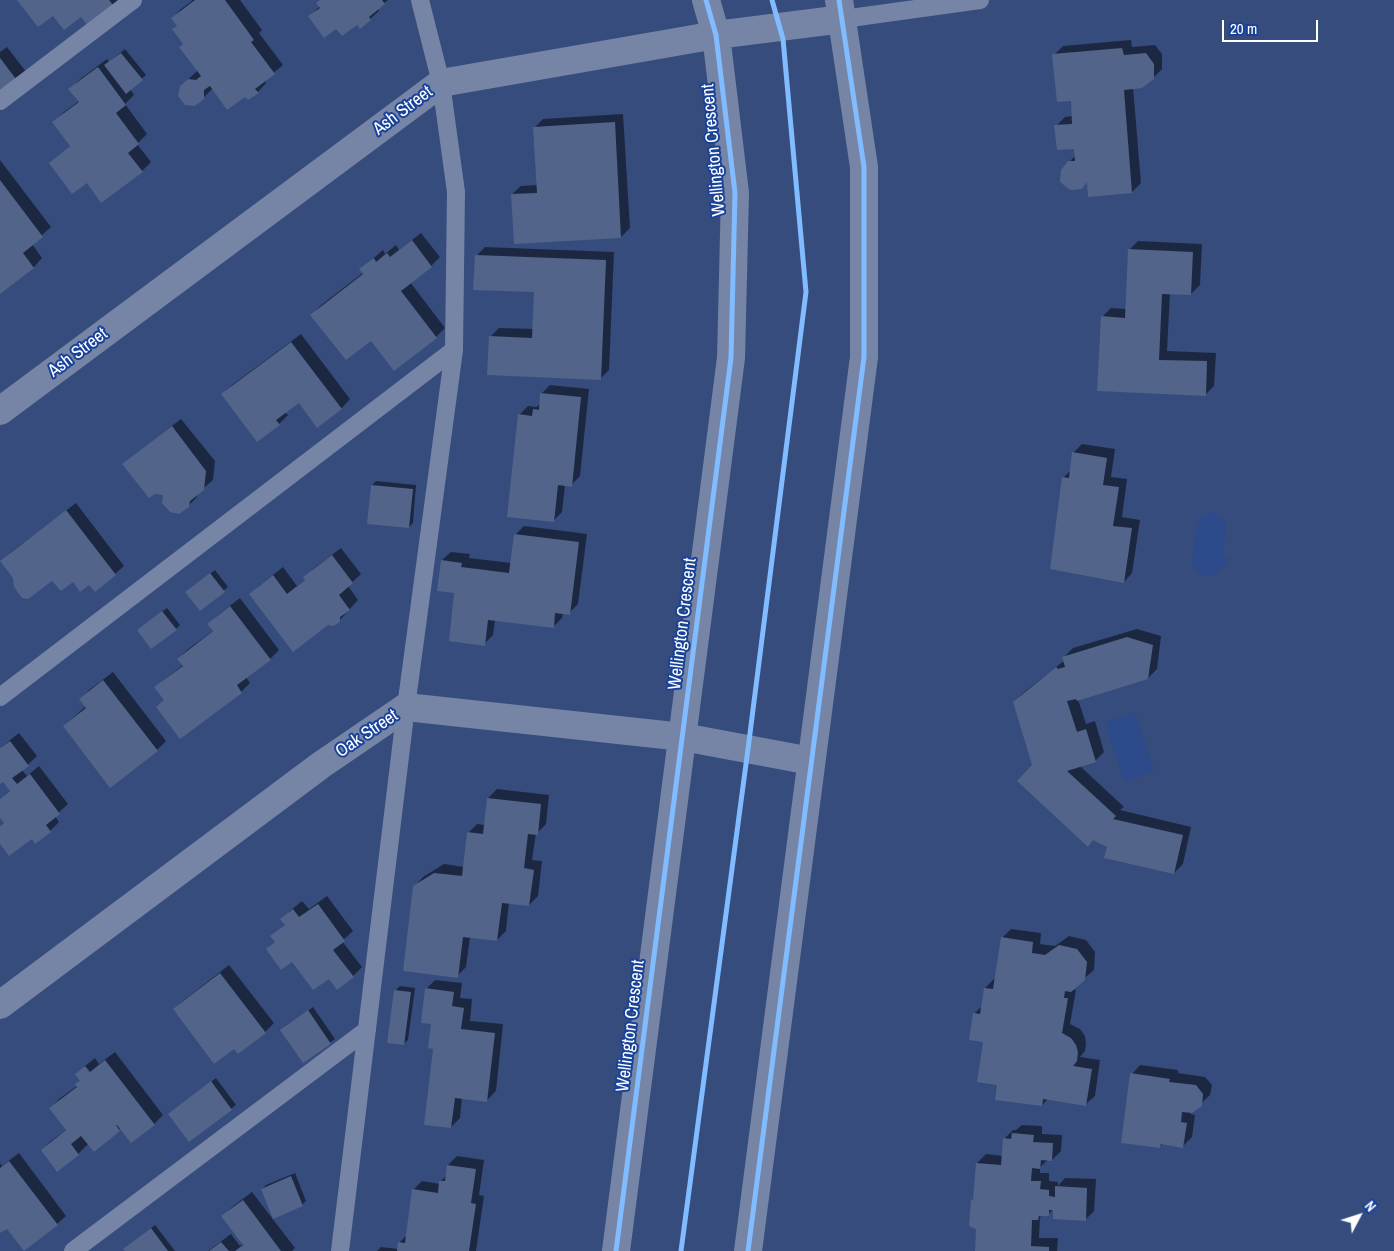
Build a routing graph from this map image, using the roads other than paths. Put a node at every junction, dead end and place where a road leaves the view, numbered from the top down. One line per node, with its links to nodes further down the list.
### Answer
1 (133, 0): 8 (lane)
2 (420, 0): 7 (lane)
3 (706, 0): 6 (street, Wellington Crescent)
4 (980, 0): 5 (lane, Ash Street)
5 (841, 10): 6 (street, Ash Street); 14 (street)
6 (716, 35): 7 (street, Ash Street); 13 (street, Wellington Crescent)
7 (441, 82): 9 (lane); 10 (street, Ash Street)
8 (0, 100)
9 (454, 350): 11 (lane); 12 (lane)
10 (0, 412)
11 (0, 697)
12 (406, 707): 13 (street, Oak Street); 15 (street, Oak Street); 16 (lane)
13 (683, 737): 14 (street, Oak Street); 19 (street, Wellington Crescent)
14 (811, 761): 20 (street)
15 (0, 1005)
16 (367, 1030): 17 (lane); 18 (lane)
17 (73, 1251)
18 (340, 1251)
19 (616, 1251)
20 (748, 1251)

